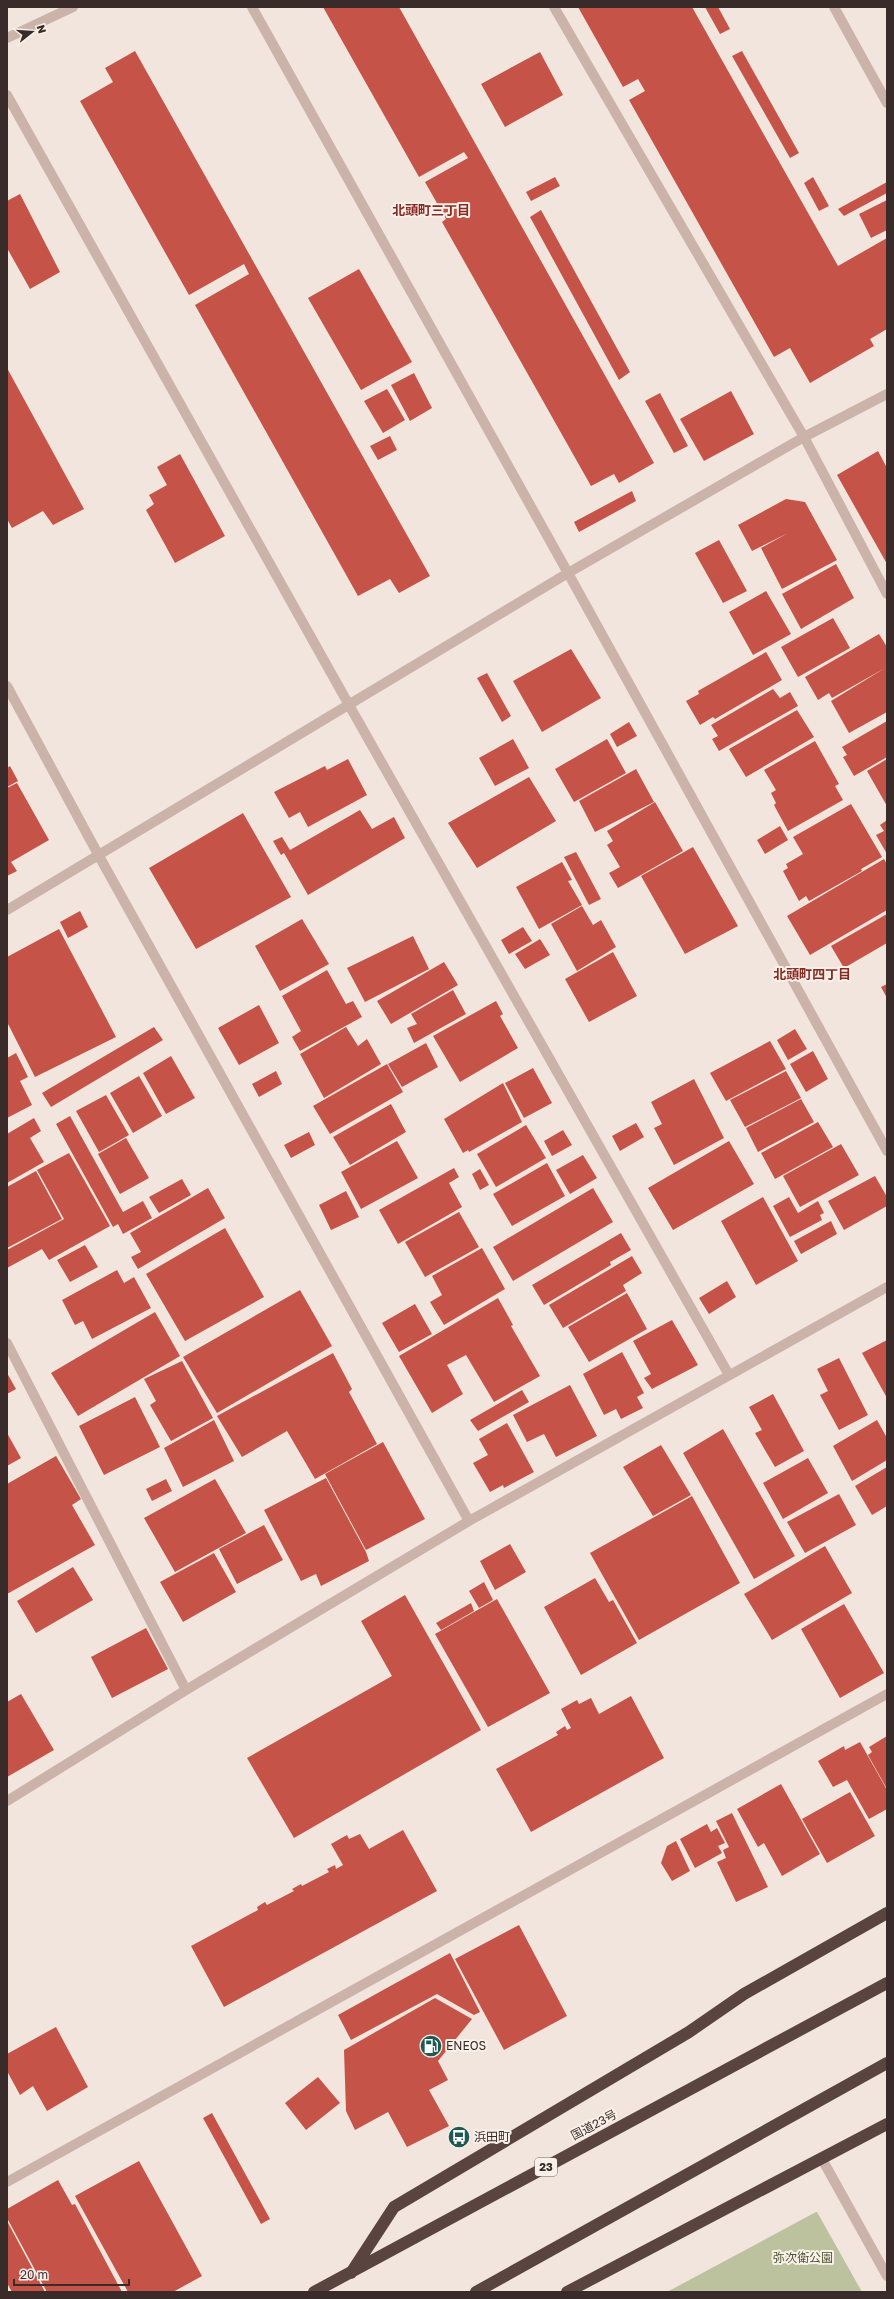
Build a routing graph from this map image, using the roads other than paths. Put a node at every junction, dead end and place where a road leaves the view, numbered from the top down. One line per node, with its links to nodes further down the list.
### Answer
1 (73, 7): 5 (street)
2 (252, 7): 10 (street)
3 (554, 7): 9 (street)
4 (834, 7): 7 (street)
5 (7, 38)
6 (7, 95): 13 (street)
7 (887, 103)
8 (887, 394): 9 (street)
9 (804, 437): 10 (street); 11 (street)
10 (568, 573): 13 (street); 16 (street)
11 (887, 594)
12 (7, 686): 14 (street)
13 (349, 705): 14 (street); 19 (street)
14 (99, 856): 15 (street); 20 (street)
15 (7, 910)
16 (887, 1151)
17 (887, 1287): 19 (street)
18 (7, 1343): 21 (street)
19 (729, 1375): 20 (street)
20 (469, 1521): 21 (street)
21 (186, 1690): 23 (street)
22 (887, 1694): 29 (street)
23 (7, 1801)
24 (887, 1913): 30 (highway)
25 (887, 1983): 30 (highway, 国道23号 / 23)
26 (887, 2063): 33 (highway)
27 (887, 2124): 28 (highway)
28 (822, 2159): 31 (street); 34 (highway)
29 (7, 2182)
30 (350, 2273): 32 (highway, 国道23号 / 23)
31 (887, 2276)
32 (314, 2292)
33 (476, 2292)
34 (567, 2292)

